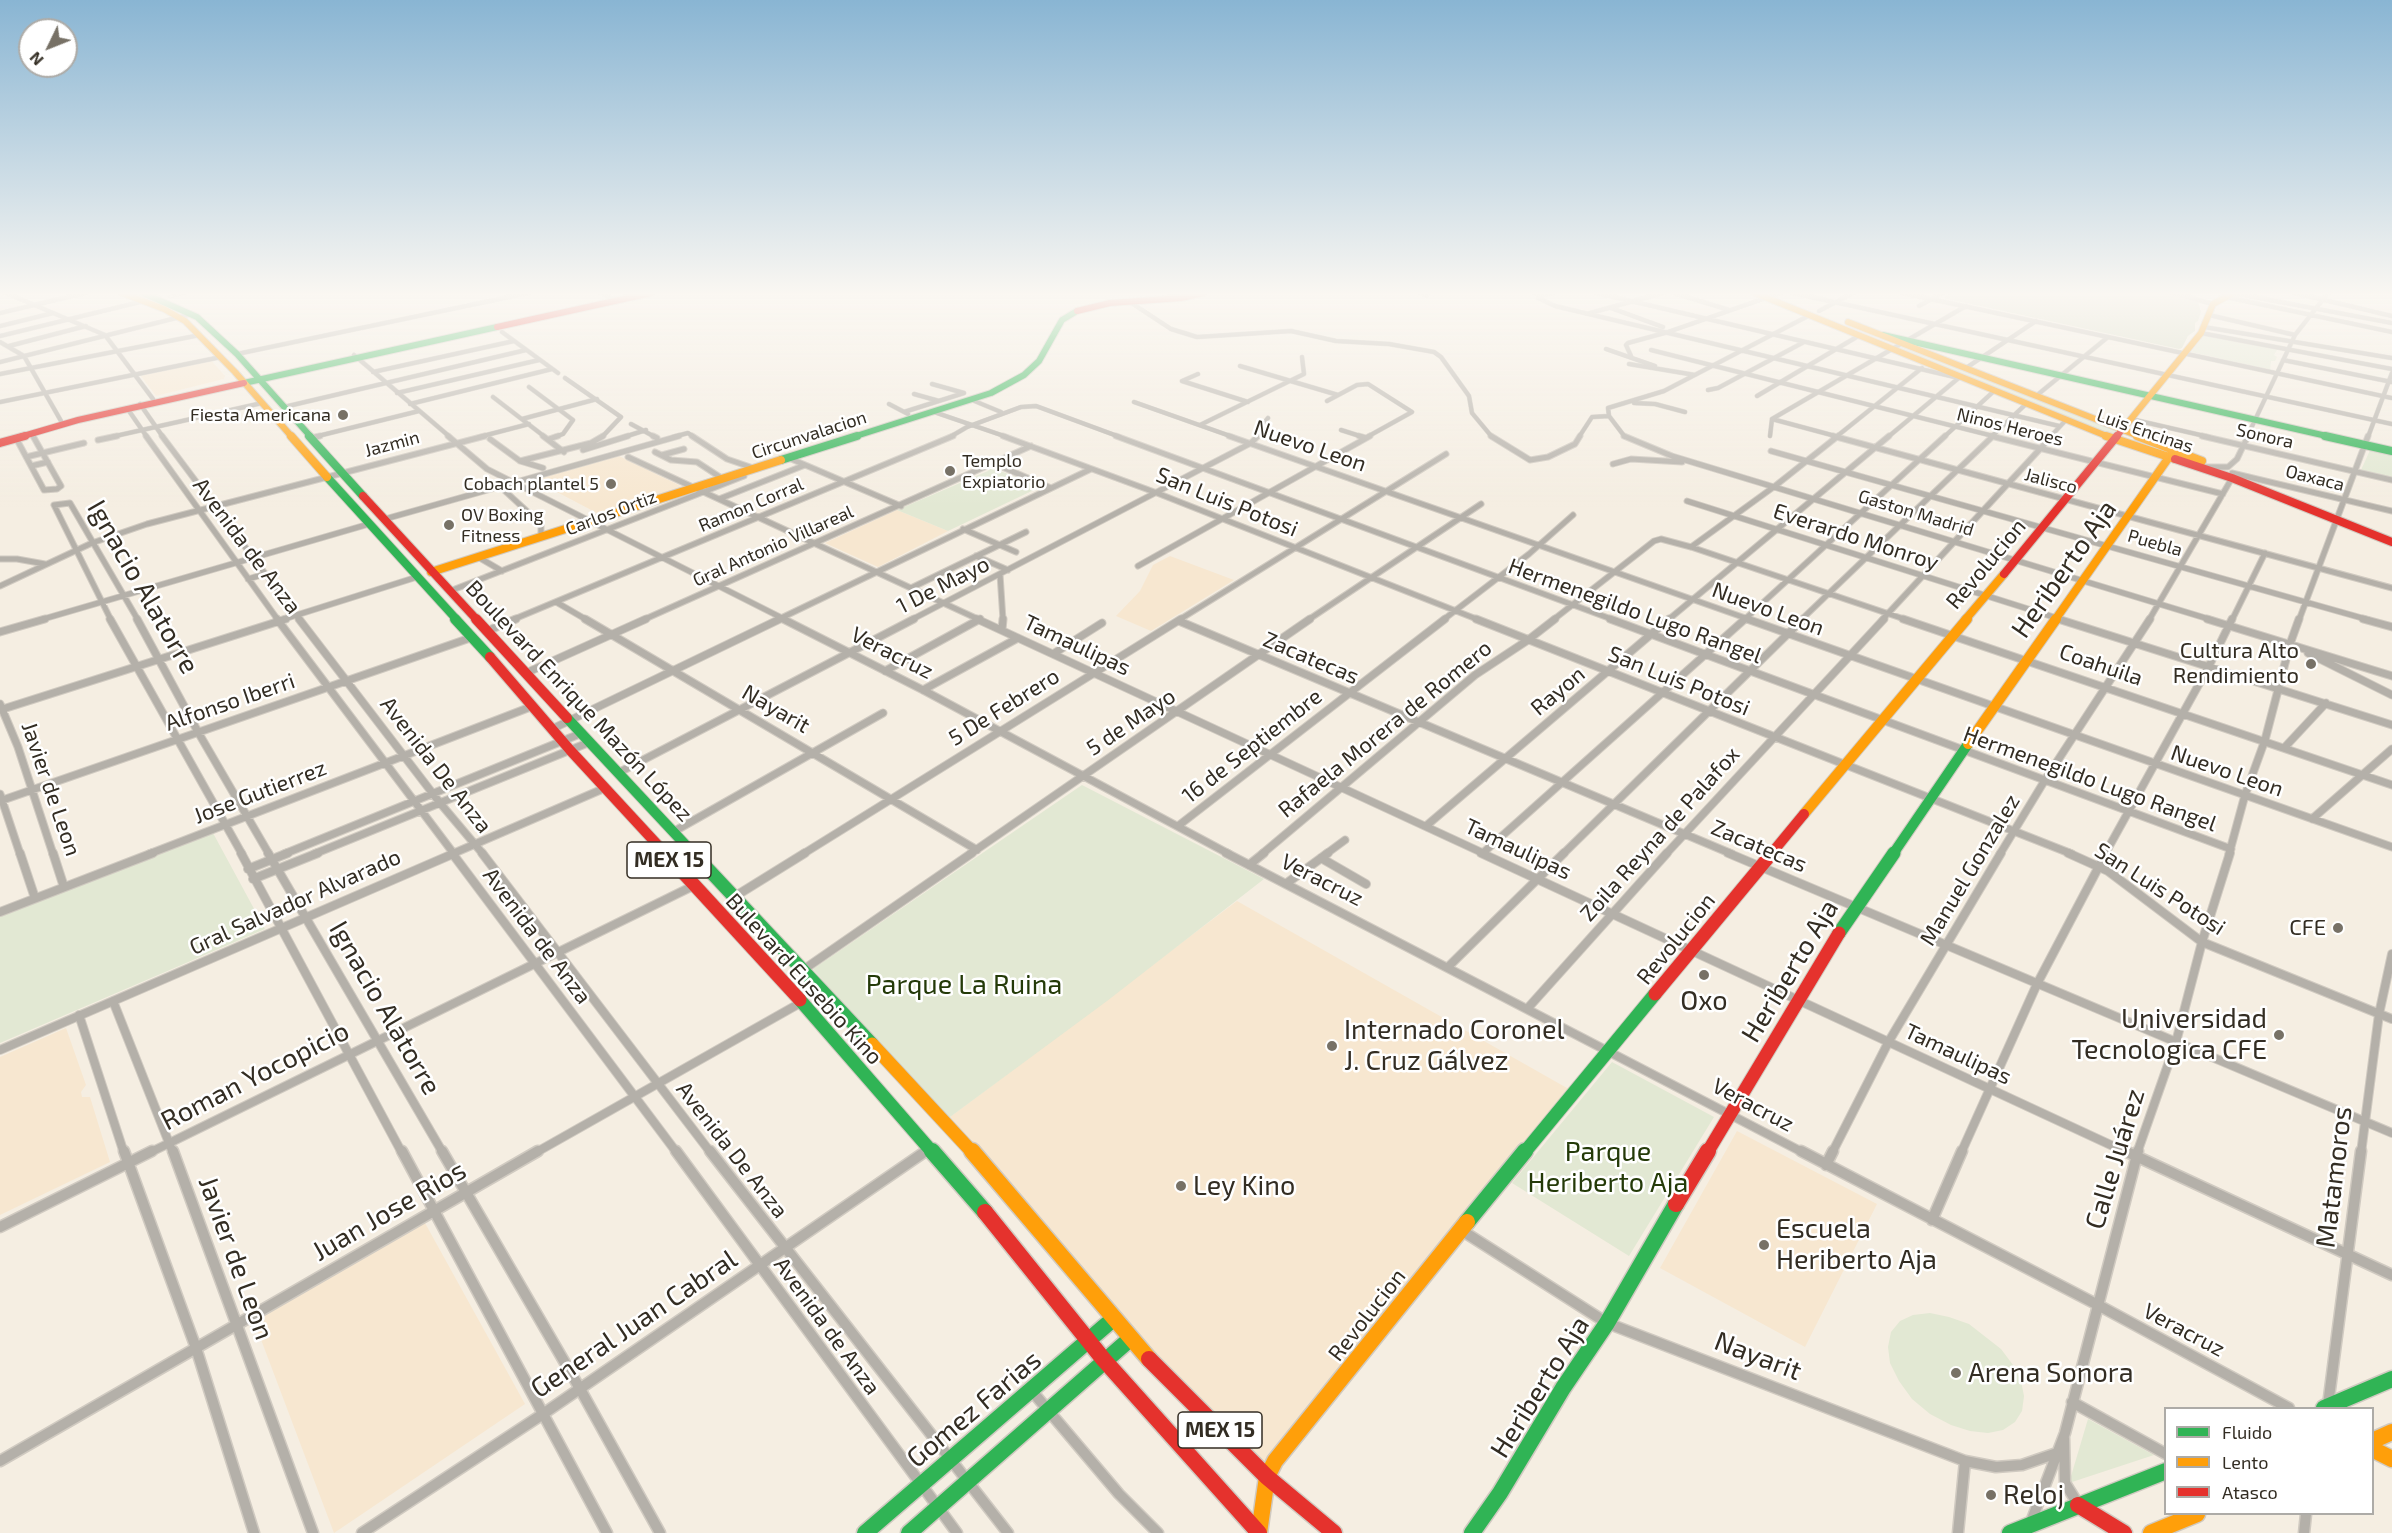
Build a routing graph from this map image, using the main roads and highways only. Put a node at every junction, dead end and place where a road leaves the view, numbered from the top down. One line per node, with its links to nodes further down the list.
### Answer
1 (228, 365): 12 (main road, Boulevard Enrique Mazón López / MEX 15)
2 (246, 365): 11 (main road, Boulevard Enrique Mazón López / MEX 15)
3 (320, 365): 9 (main road)
4 (1035, 365): 27 (main road, Circunvalacion)
5 (1923, 365): 10 (main road, Luis Encinas)
6 (1942, 365): 10 (main road)
7 (2013, 365): 13 (main road)
8 (2177, 365): 13 (main road, Revolucion)
9 (281, 373): 11 (main road); 11 (main road)
10 (1962, 374): 17 (main road); 19 (main road, Luis Encinas)
11 (257, 378): 12 (main road); 27 (main road, Boulevard Enrique Mazón López / MEX 15)
12 (242, 381): 14 (main road); 15 (main road); 30 (main road, Bulevard Eusebio Kino / MEX 15)
13 (2150, 396): 17 (main road, Revolucion); 21 (main road)
14 (153, 399): 15 (main road); 16 (main road)
15 (140, 404): 18 (main road)
16 (61, 421): 18 (main road); 20 (main road)
17 (2122, 430): 19 (main road, Revolucion); 22 (main road)
18 (16, 438): 20 (main road)
19 (2114, 439): 22 (main road, Luis Encinas); 39 (main road, Revolucion)
20 (0, 441)
21 (2392, 451)
22 (2171, 454): 23 (main road); 23 (main road, Luis Encinas); 46 (main road, Heriberto Aja)
23 (2232, 475): 24 (main road)
24 (2337, 517): 25 (main road); 26 (main road)
25 (2392, 536)
26 (2392, 542)
27 (431, 572): 28 (main road, Boulevard Enrique Mazón López / MEX 15)
28 (1112, 1320): 29 (main road, MEX 15); 30 (main road, Gomez Farias)
29 (1130, 1339): 31 (main road, Gomez Farias); 39 (main road, MEX 15)
30 (1089, 1342): 31 (main road, MEX 15); 42 (main road, Gomez Farias)
31 (1104, 1360): 43 (main road, Gomez Farias); 44 (main road, MEX 15)
32 (2392, 1379): 33 (main road)
33 (2329, 1407)
34 (2392, 1432): 35 (main road)
35 (2374, 1441)
36 (2374, 1450): 37 (main road)
37 (2392, 1459)
38 (2164, 1472): 40 (main road)
39 (1268, 1477): 44 (main road); 45 (main road, MEX 15)
40 (2078, 1505): 47 (main road); 48 (main road)
41 (2195, 1515): 49 (main road)
42 (865, 1533)
43 (909, 1533)
44 (1259, 1533)
45 (1334, 1533)
46 (1472, 1533)
47 (2010, 1533)
48 (2124, 1533)
49 (2151, 1533)

